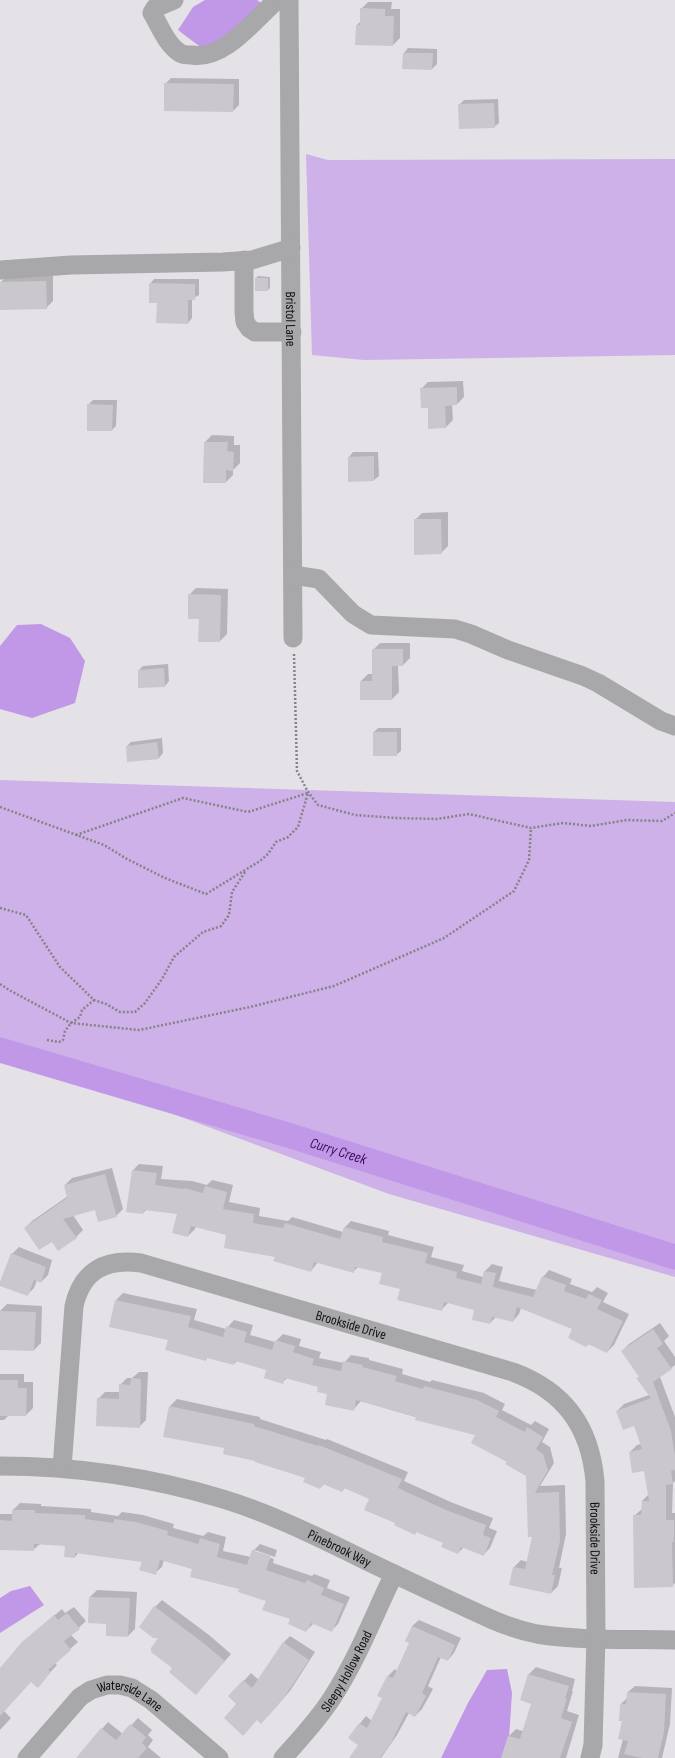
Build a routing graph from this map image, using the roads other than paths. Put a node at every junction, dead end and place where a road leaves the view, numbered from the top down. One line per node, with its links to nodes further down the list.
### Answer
1 (174, 0): 2 (street)
2 (277, 0)
3 (290, 0): 4 (street, Bristol Lane)
4 (291, 248): 5 (street); 7 (street, Bristol Lane)
5 (244, 260): 6 (street); 7 (street)
6 (0, 270)
7 (292, 332): 8 (street, Bristol Lane)
8 (293, 575): 9 (street, Bristol Lane); 10 (street)
9 (293, 638)
10 (675, 726)
11 (0, 1466): 12 (street, Pinebrook Way)
12 (62, 1468): 13 (street, Pinebrook Way); 14 (street, Brookside Drive)
13 (394, 1574): 14 (street, Pinebrook Way); 18 (street, Sleepy Hollow Road)
14 (596, 1637): 15 (street, Pinebrook Way); 19 (street, Brookside Drive)
15 (675, 1640)
16 (27, 1758): 17 (street, Waterside Lane)
17 (218, 1758)
18 (283, 1758)
19 (590, 1758)

